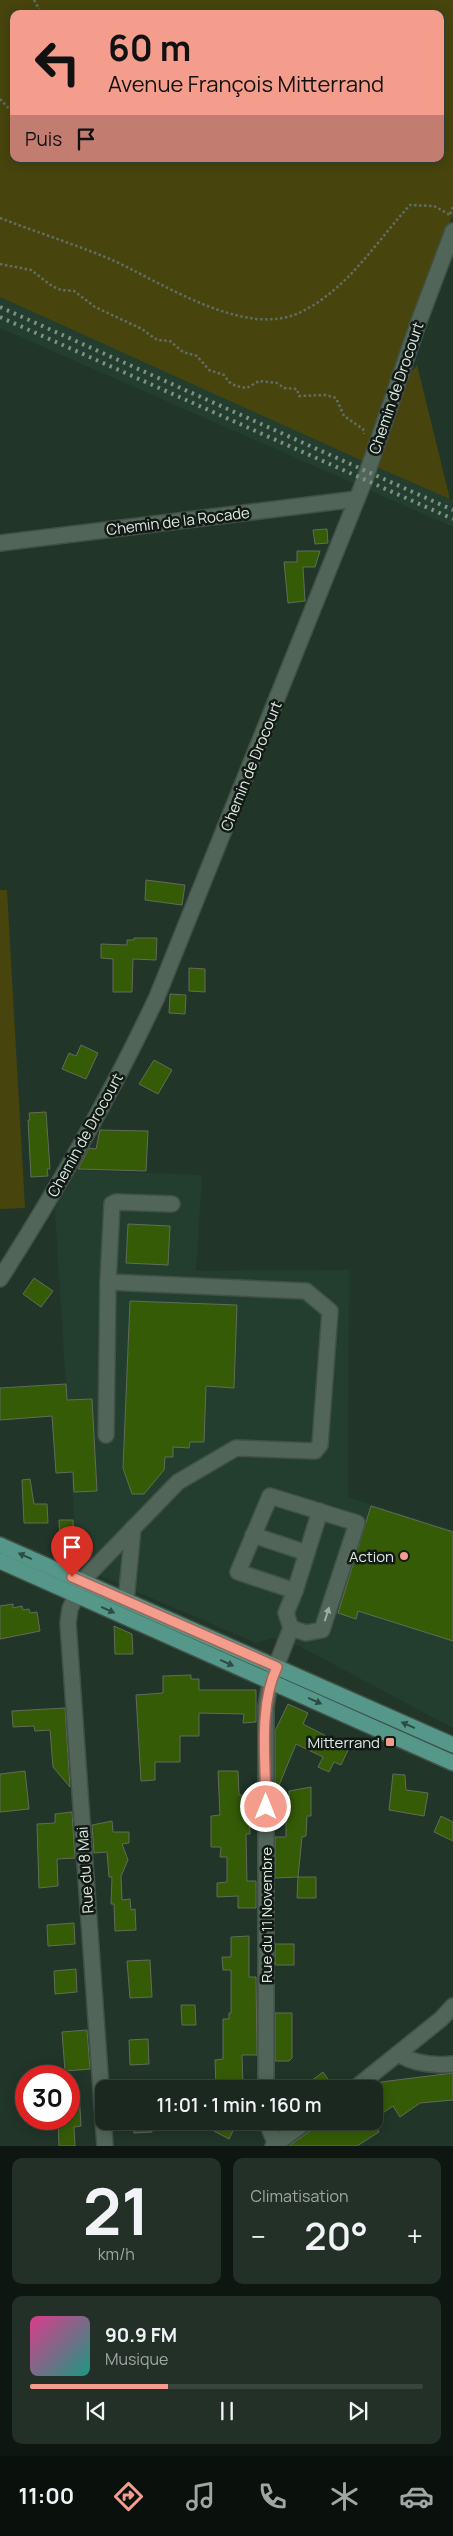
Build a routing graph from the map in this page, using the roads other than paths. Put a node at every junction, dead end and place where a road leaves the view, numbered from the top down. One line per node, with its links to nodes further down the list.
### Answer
1 (453, 231): 2 (street, Chemin de Drocourt)
2 (357, 499): 3 (street, Chemin de la Rocade); 5 (street, Chemin de Drocourt)
3 (0, 543)
4 (172, 1204): 6 (street)
5 (0, 1279)
6 (108, 1282): 7 (street); 9 (street)
7 (106, 1435)
8 (320, 1511): 10 (street); 12 (street); 18 (street, one-way to 8)
9 (134, 1528): 14 (street); 17 (street)
10 (253, 1535): 12 (street); 15 (street)
11 (0, 1545): 14 (main road, one-way to 11)
12 (307, 1553): 15 (street)
13 (0, 1561): 16 (main road)
14 (82, 1581): 16 (street, Rue du 8 Mai); 17 (main road)
15 (295, 1591): 18 (street)
16 (76, 1596): 20 (main road, one-way to 20); 33 (street, Rue du 8 Mai)
17 (126, 1601): 19 (main road)
18 (291, 1628): 19 (street, Rue du 11 Novembre)
19 (277, 1667): 20 (street, Rue du 11 Novembre); 21 (main road, one-way to 19)
20 (270, 1682): 22 (main road, one-way to 22); 28 (street, Rue du 11 Novembre)
21 (453, 1745)
22 (434, 1754): 23 (street); 24 (main road)
23 (453, 1754)
24 (453, 1763)
25 (453, 2006): 26 (street)
26 (398, 2054): 27 (street); 29 (street)
27 (453, 2064)
28 (266, 2080)
29 (365, 2080)
30 (269, 2130): 32 (street)
31 (295, 2130): 32 (street)
32 (274, 2145)
33 (105, 2146)

